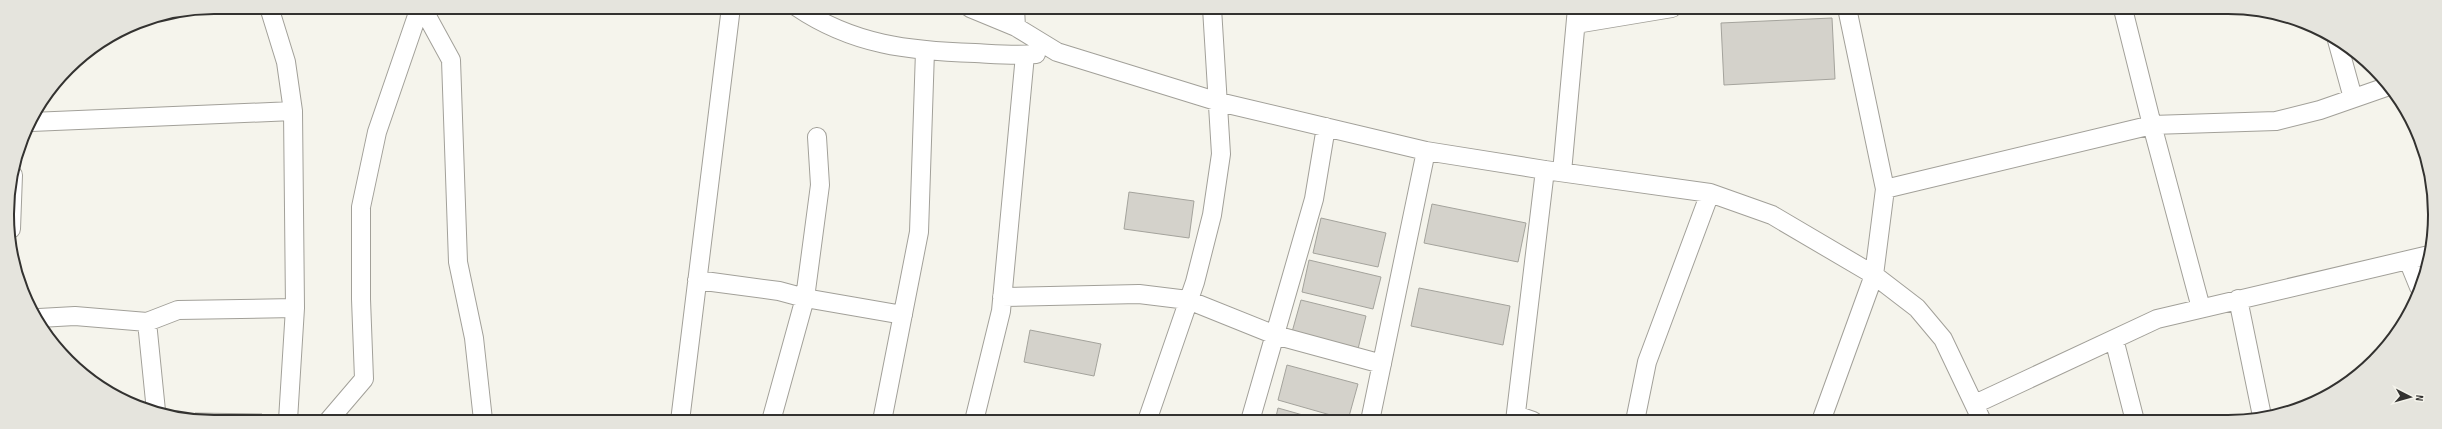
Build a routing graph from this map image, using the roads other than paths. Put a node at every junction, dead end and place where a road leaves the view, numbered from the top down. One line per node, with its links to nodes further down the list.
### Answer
1 (272, 14): 21 (street)
2 (419, 14): 51 (street)
3 (425, 14): 52 (street)
4 (730, 14): 33 (street)
5 (807, 14): 15 (street)
6 (985, 14): 13 (street)
7 (1015, 14): 13 (street)
8 (1212, 14): 20 (street)
9 (1600, 14): 12 (street)
10 (1848, 14): 28 (street)
11 (2124, 14): 23 (street)
12 (1576, 16): 27 (street)
13 (1016, 27): 16 (street)
14 (2340, 49): 19 (street)
15 (925, 51): 17 (street); 41 (street)
16 (1057, 52): 17 (street); 20 (street)
17 (1025, 56): 35 (street)
18 (2383, 88): 19 (street)
19 (2353, 98): 23 (street)
20 (1219, 102): 24 (street); 37 (street)
21 (293, 111): 22 (street); 39 (street)
22 (37, 122)
23 (2152, 125): 28 (street); 40 (street)
24 (1326, 127): 26 (street); 44 (street)
25 (817, 137): 36 (street)
26 (1426, 151): 27 (street); 46 (street)
27 (1554, 171): 29 (street); 60 (street)
28 (1885, 189): 32 (street)
29 (1710, 193): 32 (street); 61 (street)
30 (2423, 256): 31 (street)
31 (2408, 260): 34 (street); 38 (street)
32 (1874, 275): 47 (street); 62 (street)
33 (696, 280): 36 (street); 53 (street)
34 (2416, 281)
35 (1002, 297): 37 (street); 56 (street)
36 (805, 298): 41 (street); 54 (street)
37 (1188, 300): 44 (street); 57 (street)
38 (2238, 300): 40 (street); 49 (street)
39 (295, 308): 43 (street); 50 (street)
40 (2202, 308): 45 (street)
41 (903, 315): 55 (street)
42 (43, 318): 43 (street)
43 (147, 322): 48 (street)
44 (1275, 335): 46 (street); 58 (street)
45 (2114, 339): 47 (street); 64 (street)
46 (1382, 364): 59 (street)
47 (1975, 404): 63 (street)
48 (155, 406)
49 (2261, 412)
50 (288, 415)
51 (333, 415)
52 (482, 415)
53 (681, 415)
54 (773, 415)
55 (883, 415)
56 (975, 415)
57 (1150, 415)
58 (1252, 415)
59 (1371, 415)
60 (1516, 415)
61 (1636, 415)
62 (1823, 415)
63 (1980, 415)
64 (2133, 415)

